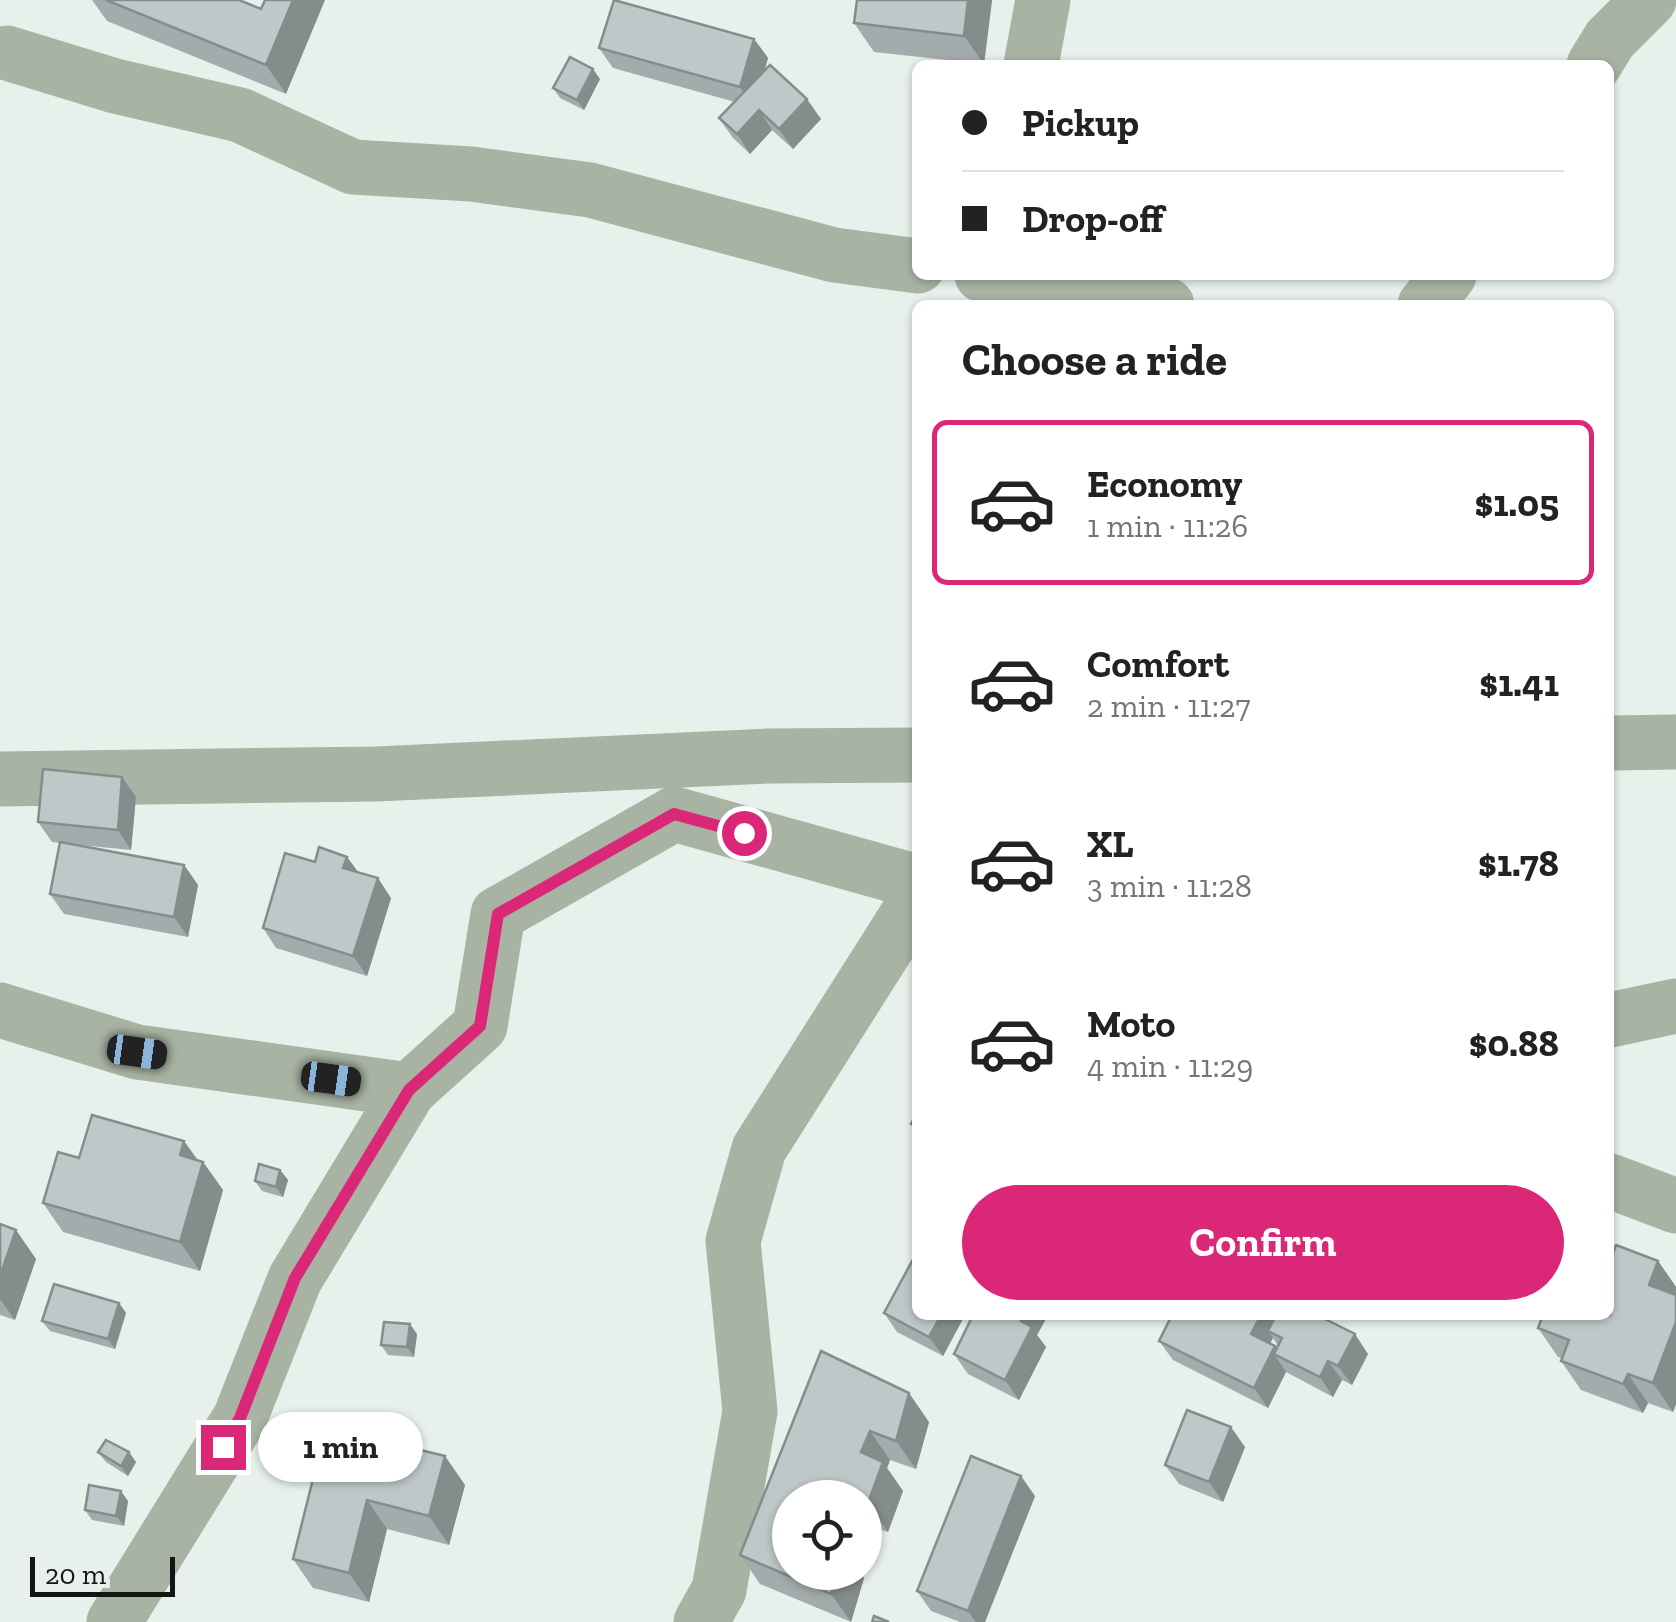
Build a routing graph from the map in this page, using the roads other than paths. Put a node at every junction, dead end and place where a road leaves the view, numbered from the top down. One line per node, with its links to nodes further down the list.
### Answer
1 (1044, 0): 4 (street)
2 (1649, 0): 5 (street)
3 (7, 53): 6 (street)
4 (1032, 60)
5 (1597, 60)
6 (912, 265)
7 (1027, 280): 9 (street)
8 (1445, 280): 10 (street)
9 (1138, 300)
10 (1429, 300)
11 (1676, 742): 12 (street)
12 (1614, 743)
13 (912, 755): 14 (street)
14 (0, 779)
15 (912, 880): 20 (street)
16 (912, 908): 24 (street)
17 (1676, 1006): 19 (street)
18 (0, 1010): 20 (street)
19 (1614, 1019)
20 (409, 1090): 23 (street)
21 (1614, 1183): 22 (street)
22 (1676, 1206)
23 (114, 1622)
24 (701, 1622)

